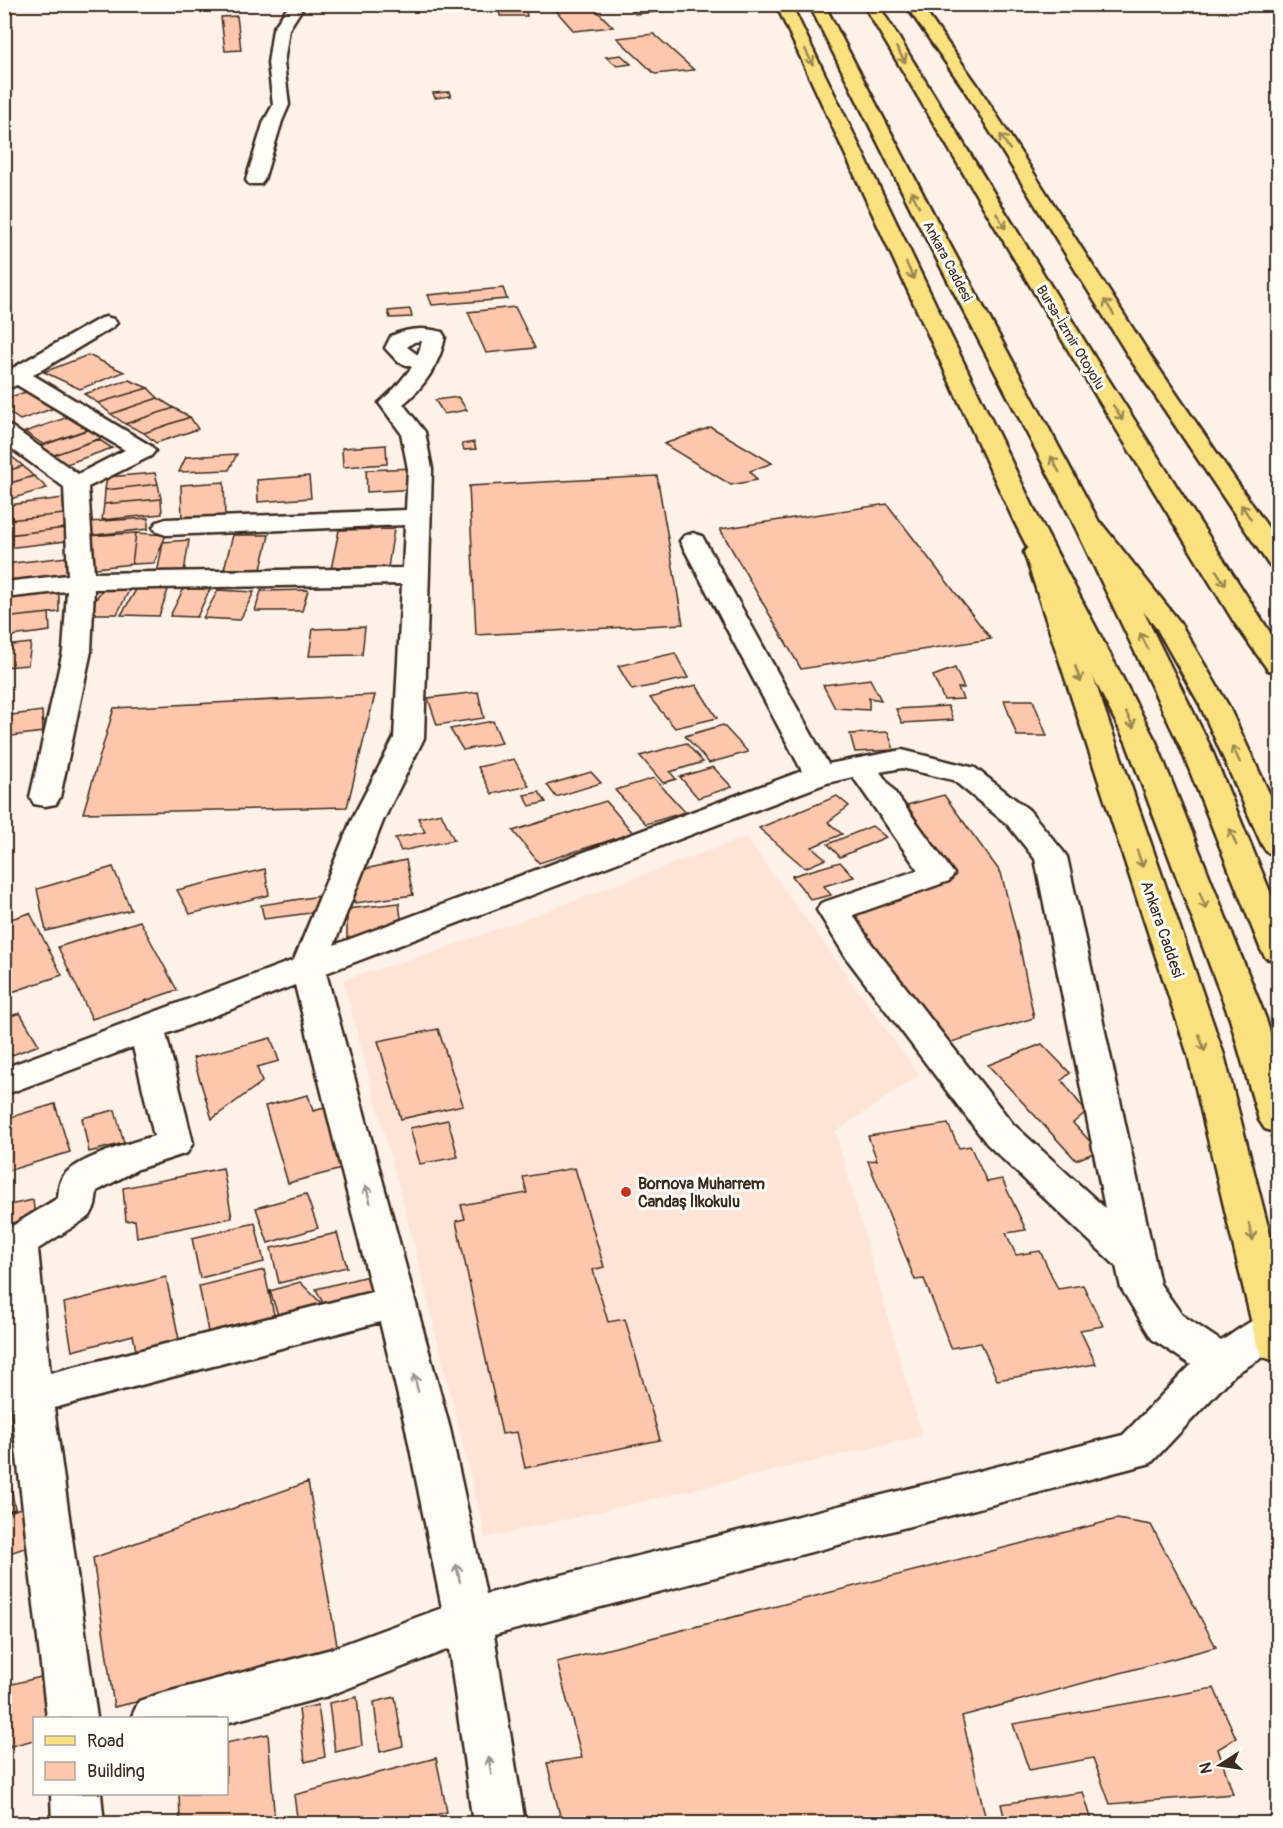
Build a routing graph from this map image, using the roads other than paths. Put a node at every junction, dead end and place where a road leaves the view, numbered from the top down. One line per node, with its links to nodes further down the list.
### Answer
1 (298, 4): 6 (street)
2 (783, 4): 14 (main road, Ankara Caddesi, one-way to 14)
3 (816, 4): 12 (main road, Ankara Caddesi, one-way to 3)
4 (870, 4): 21 (main road, Bursa-İzmir Otoyolu, one-way to 21)
5 (912, 4): 17 (main road, one-way to 5)
6 (255, 180)
7 (106, 323): 9 (street)
8 (425, 363): 13 (street)
9 (11, 379): 11 (street)
10 (4, 432): 11 (street)
11 (76, 484): 19 (street)
12 (1083, 516): 25 (main road, Ankara Caddesi, one-way to 12); 26 (main road, Ankara Caddesi, one-way to 12)
13 (418, 517): 15 (street); 18 (street)
14 (1026, 519): 30 (main road, Ankara Caddesi, one-way to 30); 33 (main road, Ankara Caddesi, one-way to 33)
15 (165, 527)
16 (693, 541): 23 (street)
17 (1278, 560)
18 (416, 576): 19 (street); 27 (street)
19 (81, 581): 20 (street); 24 (street)
20 (4, 590)
21 (1278, 664)
22 (861, 767): 23 (street); 31 (street); 31 (street)
23 (819, 776): 27 (street)
24 (45, 797)
25 (1278, 845)
26 (1278, 950)
27 (308, 968): 28 (street); 32 (street, one-way to 27)
28 (147, 1029): 29 (street); 35 (street)
29 (4, 1082)
30 (1278, 1120)
31 (1134, 1258): 34 (street)
32 (396, 1302): 35 (street); 36 (street, one-way to 32)
33 (1277, 1337): 34 (street)
34 (1220, 1362): 36 (street)
35 (31, 1396): 37 (street)
36 (468, 1620): 38 (street); 41 (street, one-way to 36)
37 (72, 1717)
38 (163, 1717)
39 (76, 1795): 40 (street)
40 (78, 1824)
41 (499, 1824)

